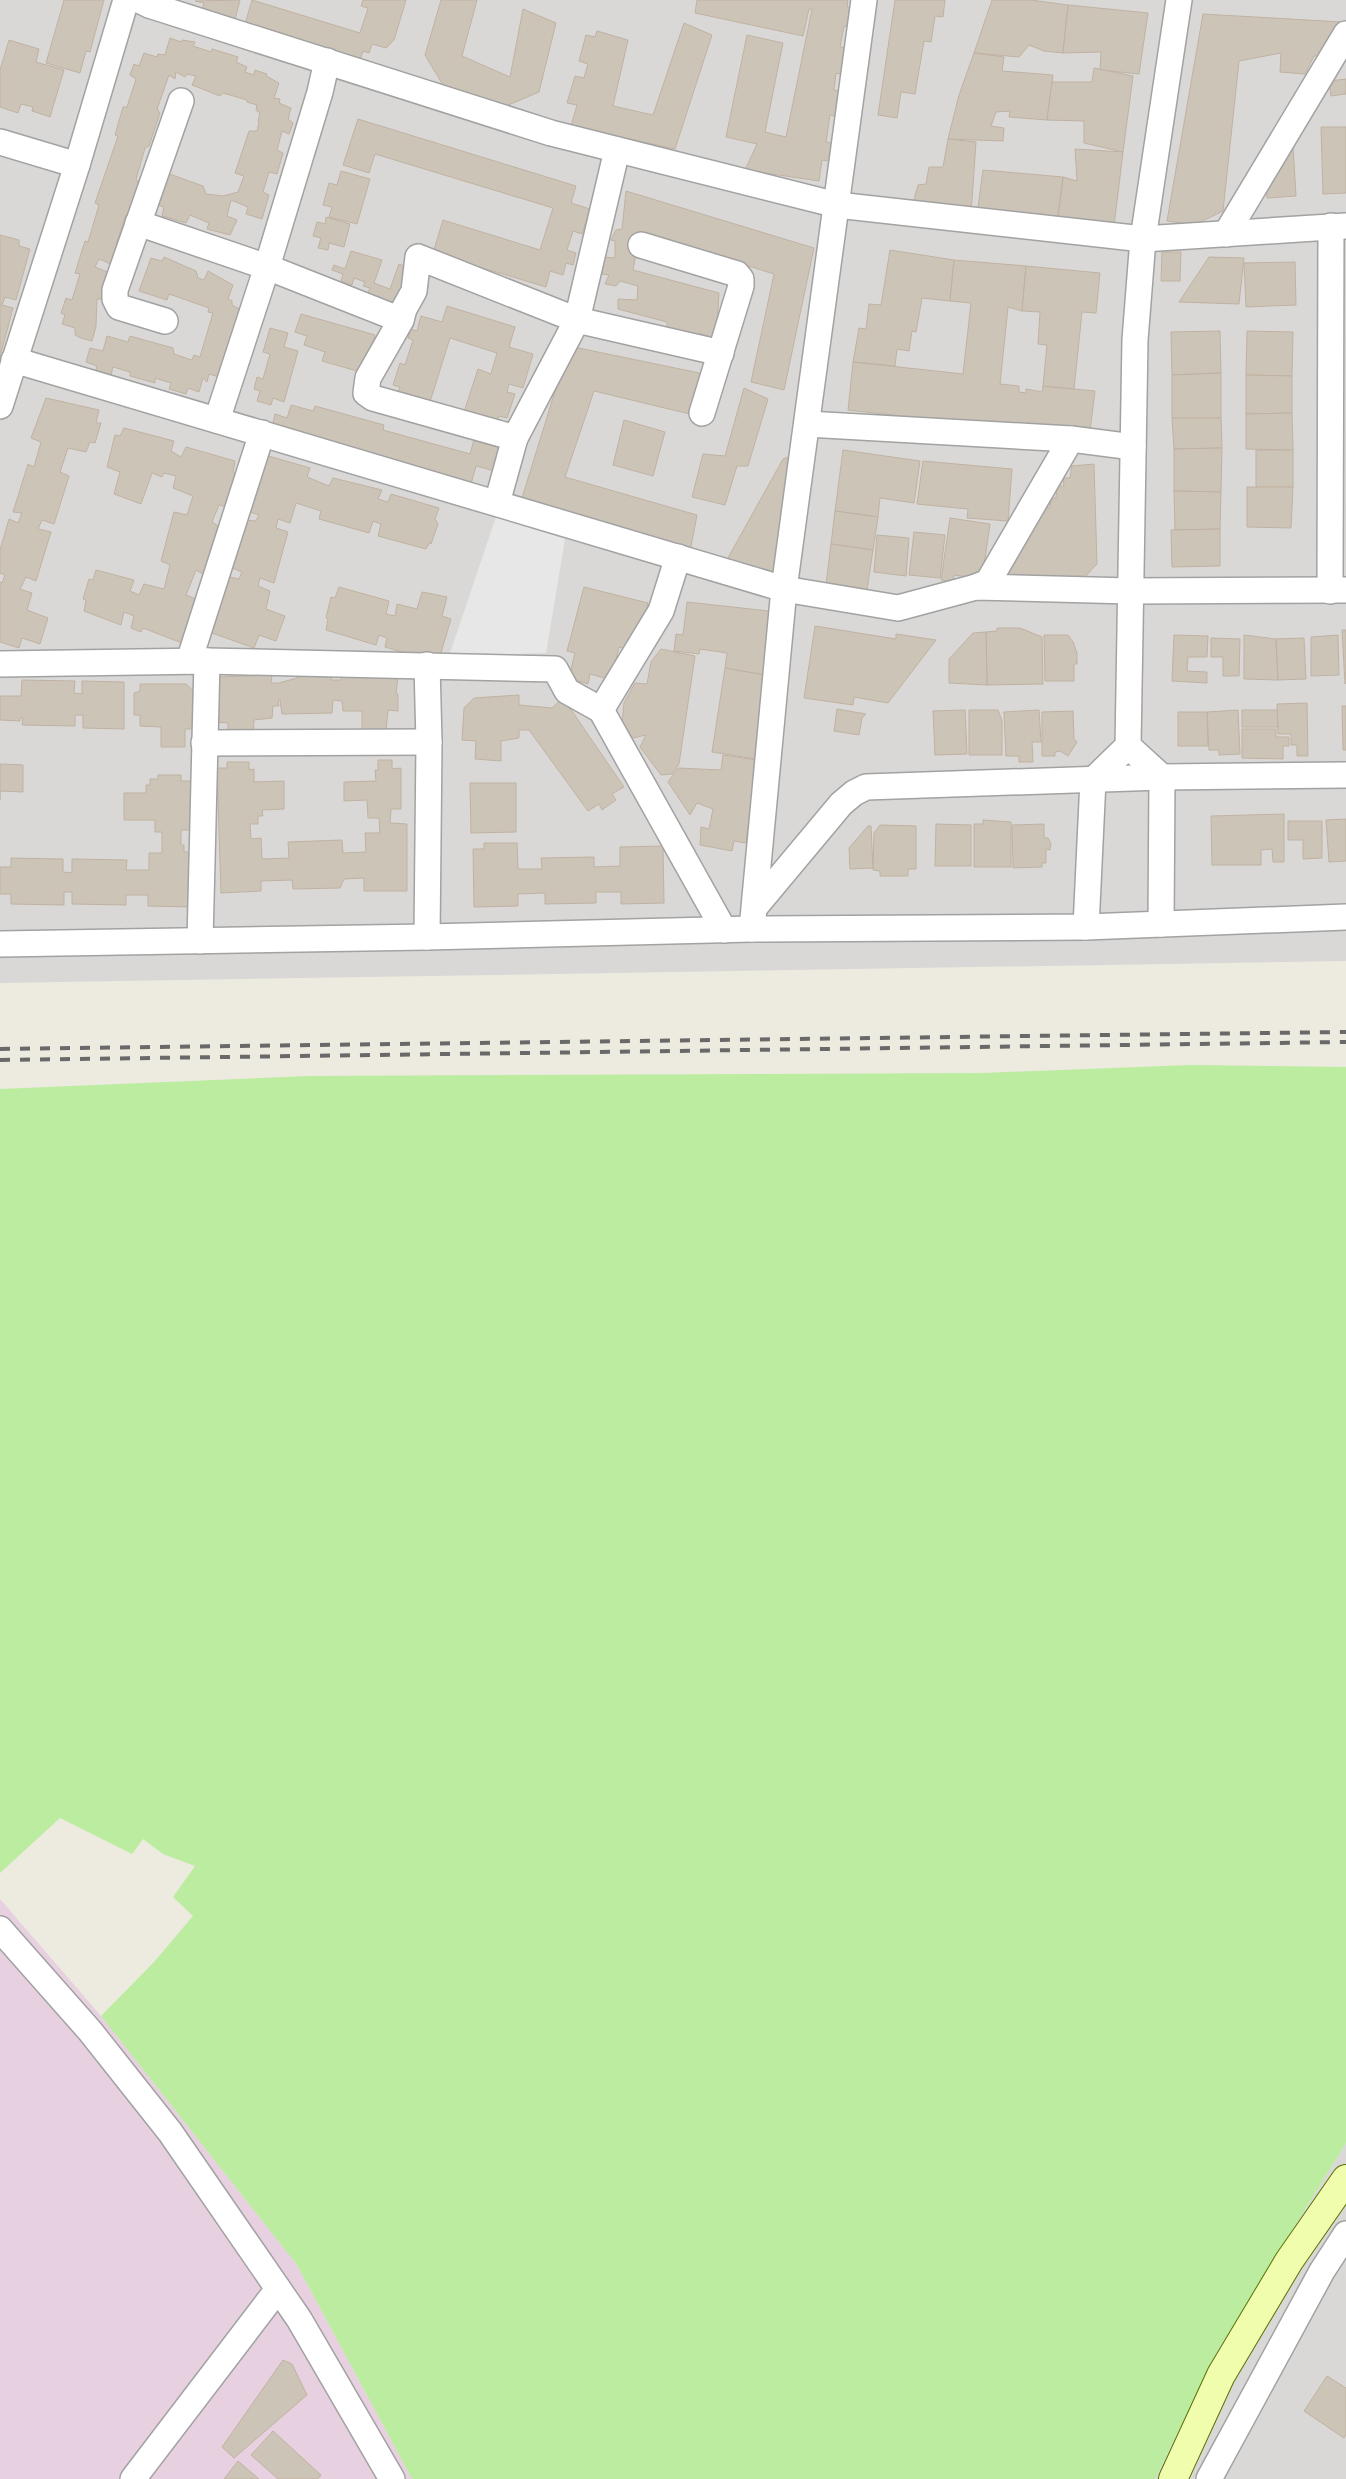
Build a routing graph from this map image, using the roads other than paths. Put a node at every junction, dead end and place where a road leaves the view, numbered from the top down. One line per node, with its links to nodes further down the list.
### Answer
1 (126, 0): 10 (street)
2 (139, 0): 6 (street)
3 (864, 0): 11 (street)
4 (1180, 0): 15 (street)
5 (1346, 34): 14 (street)
6 (326, 62): 9 (street); 17 (street)
7 (181, 101): 12 (street)
8 (0, 142): 10 (street)
9 (617, 150): 11 (street); 19 (street)
10 (77, 165): 22 (street)
11 (837, 206): 15 (street); 26 (street)
12 (138, 223): 17 (street); 20 (street)
13 (1338, 226): 14 (street); 35 (street)
14 (1226, 234): 15 (street)
15 (1143, 239): 30 (street)
16 (641, 245): 21 (street)
17 (268, 267): 18 (street); 25 (street)
18 (401, 320): 19 (street); 28 (street)
19 (577, 320): 21 (street); 28 (street)
20 (165, 321)
21 (721, 353): 24 (street)
22 (14, 360): 23 (street); 25 (street)
23 (0, 406)
24 (702, 413)
25 (217, 420): 27 (street)
26 (807, 424): 29 (street); 34 (street)
27 (262, 433): 31 (street); 37 (street)
28 (515, 438): 31 (street)
29 (1071, 439): 30 (street); 33 (street)
30 (1133, 447): 36 (street)
31 (497, 503): 32 (street)
32 (678, 557): 34 (street); 40 (street)
33 (976, 588): 34 (street); 36 (street)
34 (784, 589): 48 (street)
35 (1338, 590): 36 (street)
36 (1130, 591): 43 (street)
37 (198, 661): 38 (street); 39 (street); 42 (street)
38 (0, 664)
39 (427, 665): 40 (street); 41 (street)
40 (601, 710): 51 (street)
41 (429, 742): 42 (street); 52 (street)
42 (204, 743): 53 (street)
43 (1128, 746): 45 (street); 46 (street)
44 (1346, 775): 45 (street)
45 (1162, 777): 46 (street); 49 (street)
46 (1093, 780): 48 (street); 50 (street)
47 (1346, 917): 49 (street)
48 (754, 918): 50 (street); 51 (street)
49 (1161, 924): 50 (street)
50 (1086, 927)
51 (724, 930): 52 (street)
52 (427, 937): 53 (street)
53 (200, 942): 54 (street)
54 (0, 944)
55 (0, 1929): 58 (street)
56 (1346, 2179): 61 (street)
57 (1346, 2234): 62 (street)
58 (278, 2289): 59 (street); 60 (street)
59 (133, 2479)
60 (392, 2479)
61 (1173, 2479)
62 (1209, 2479)

